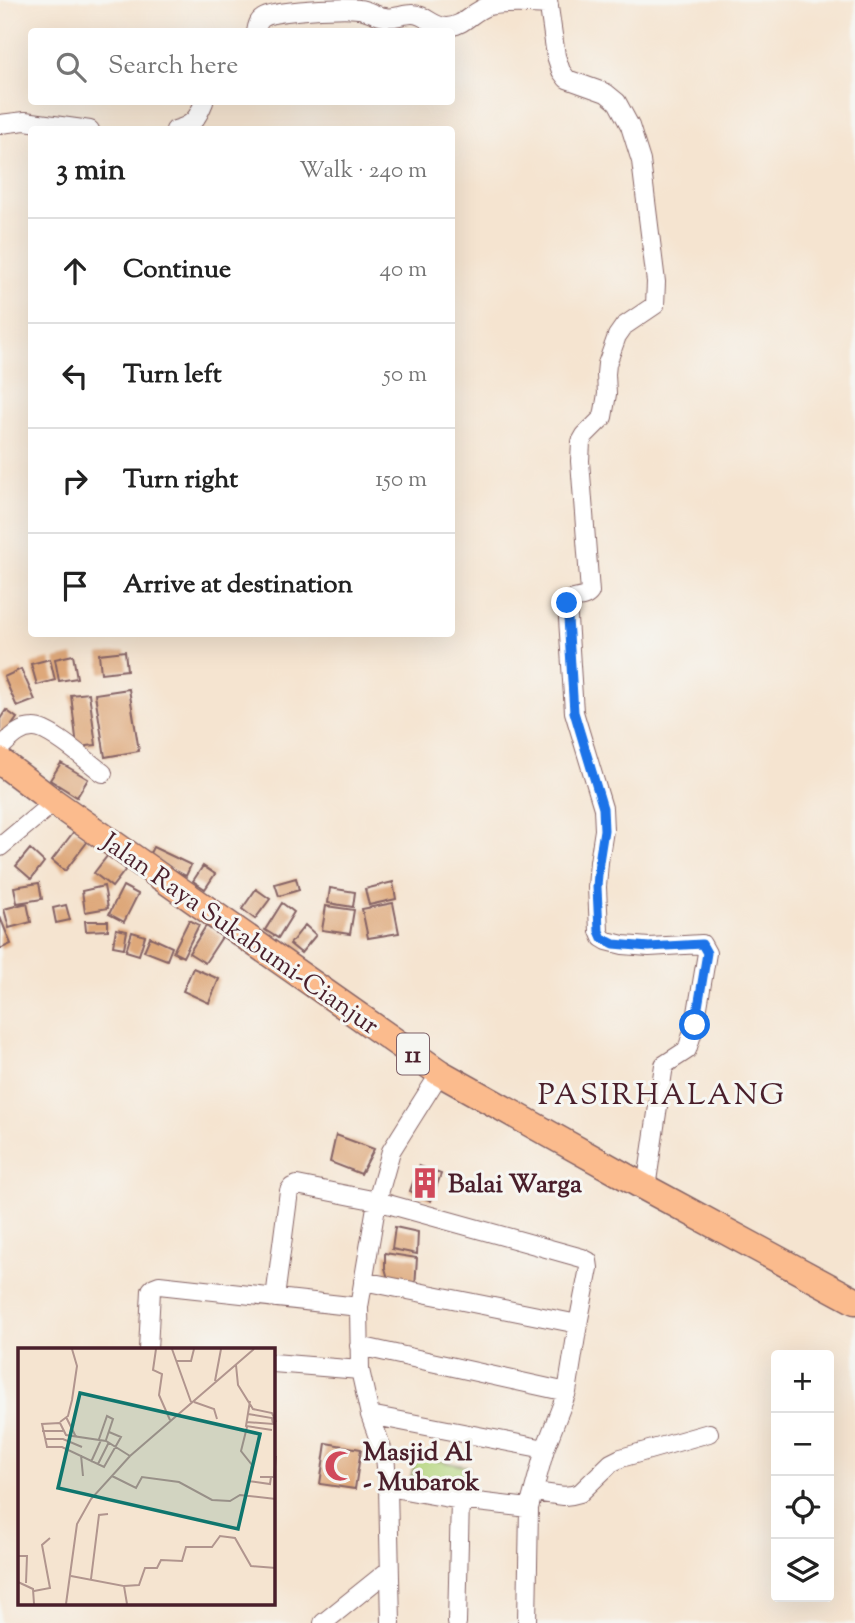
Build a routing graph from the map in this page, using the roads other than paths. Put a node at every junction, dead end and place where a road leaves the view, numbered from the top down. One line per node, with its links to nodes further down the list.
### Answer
1 (424, 0): 3 (street)
2 (548, 2): 3 (street); 15 (street)
3 (426, 19): 4 (street)
4 (257, 28)
5 (203, 105): 8 (street)
6 (0, 124): 7 (street)
7 (61, 126)
8 (185, 126)
9 (0, 748): 11 (street)
10 (0, 761): 12 (highway, Jalan Raya Sukabumi-Cianjur / 11)
11 (103, 774)
12 (54, 802): 13 (street); 14 (highway, Jalan Raya Sukabumi-Cianjur / 11)
13 (0, 847)
14 (440, 1073): 15 (highway, Jalan Raya Sukabumi-Cianjur / 11); 16 (street)
15 (646, 1188): 19 (highway, Jalan Raya Sukabumi-Cianjur / 11)
16 (377, 1201): 17 (street); 18 (street); 21 (street)
17 (363, 1280): 20 (street); 21 (street)
18 (275, 1297): 20 (street); 23 (street)
19 (855, 1301)
20 (359, 1307): 22 (street)
21 (578, 1324): 26 (street)
22 (359, 1346): 25 (street); 26 (street)
23 (148, 1348)
24 (275, 1363): 25 (street)
25 (360, 1370): 27 (street)
26 (567, 1392): 29 (street)
27 (370, 1415): 29 (street); 30 (street)
28 (709, 1433): 32 (street)
29 (545, 1450): 32 (street)
30 (388, 1487): 31 (street); 33 (street)
31 (460, 1500): 32 (street); 36 (street)
32 (531, 1500): 37 (street)
33 (389, 1570): 34 (street); 35 (street)
34 (323, 1623)
35 (391, 1623)
36 (457, 1623)
37 (527, 1623)

